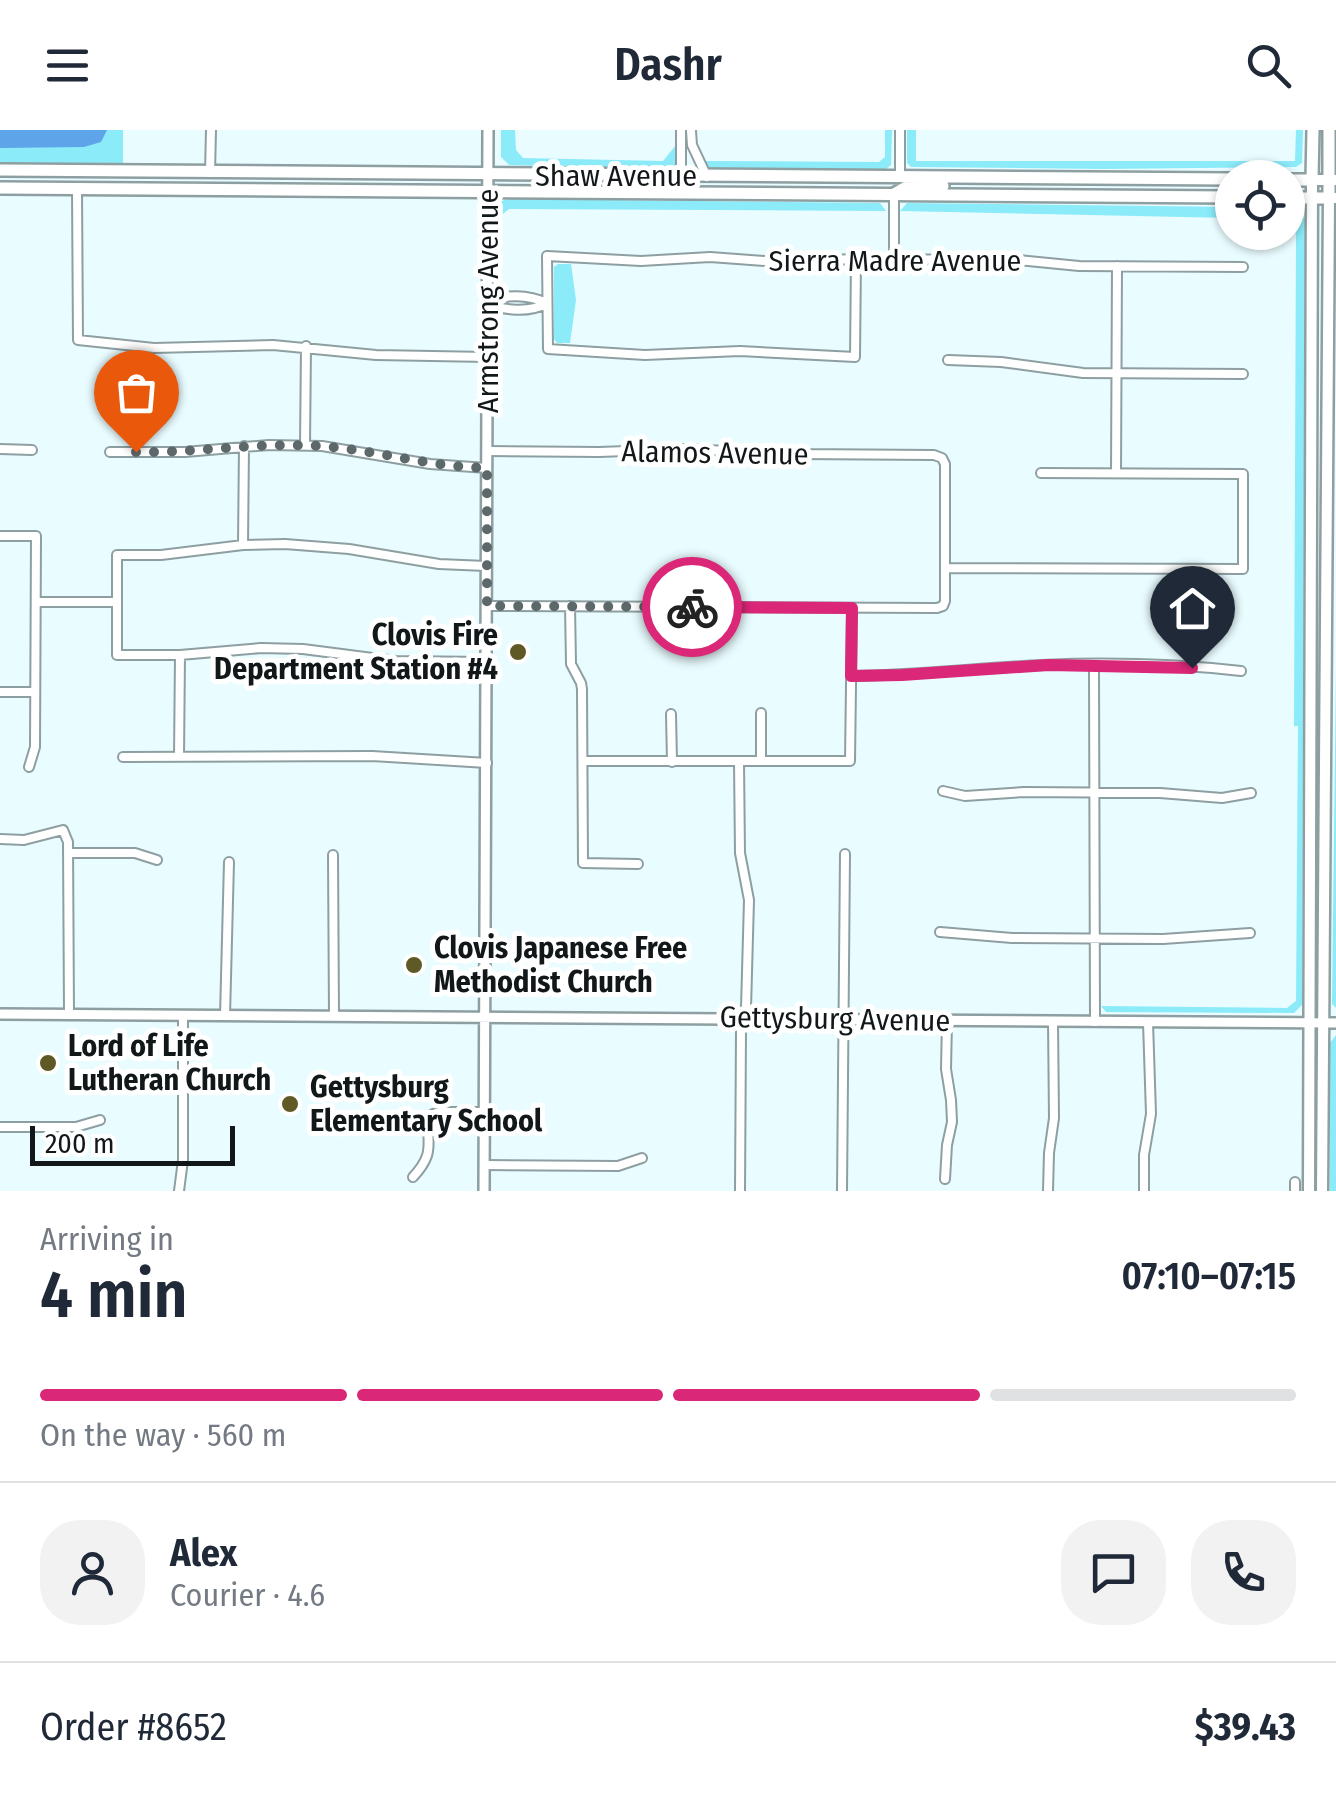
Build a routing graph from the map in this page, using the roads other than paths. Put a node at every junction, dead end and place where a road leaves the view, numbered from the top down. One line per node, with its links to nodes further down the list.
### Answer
1 (211, 130): 11 (street)
2 (488, 130): 12 (street, Armstrong Avenue)
3 (680, 130): 8 (street); 13 (street)
4 (699, 130): 8 (street)
5 (900, 130): 15 (street)
6 (1313, 130): 19 (main road)
7 (1329, 130): 20 (main road)
8 (691, 131): 14 (street)
9 (0, 170): 10 (main road, Shaw Avenue)
10 (125, 172): 11 (main road, Shaw Avenue); 22 (main road)
11 (210, 173): 12 (main road, Shaw Avenue); 23 (main road)
12 (488, 176): 13 (main road, Shaw Avenue); 24 (street, Armstrong Avenue)
13 (681, 176): 14 (main road, Shaw Avenue)
14 (707, 176): 15 (main road, Shaw Avenue)
15 (900, 178): 16 (main road, Shaw Avenue); 25 (main road)
16 (997, 179): 17 (main road, Shaw Avenue); 26 (main road)
17 (1215, 180)
18 (1305, 180): 19 (main road)
19 (1312, 180): 20 (main road); 29 (main road)
20 (1332, 180): 30 (main road)
21 (0, 188): 22 (main road, Shaw Avenue)
22 (77, 189): 23 (main road, Shaw Avenue); 37 (street)
23 (168, 189): 24 (main road, Shaw Avenue)
24 (488, 191): 25 (main road, Shaw Avenue); 35 (street, Armstrong Avenue)
25 (797, 193): 26 (main road, Shaw Avenue)
26 (894, 194): 27 (main road, Shaw Avenue); 32 (street)
27 (1215, 197)
28 (1305, 198): 29 (main road)
29 (1312, 198): 30 (main road); 104 (main road)
30 (1332, 198): 102 (main road)
31 (856, 259): 32 (street, Sierra Madre Avenue); 36 (street, Sierra Madre Avenue); 36 (street)
32 (894, 259): 33 (street, Sierra Madre Avenue)
33 (1117, 266): 34 (street, Sierra Madre Avenue); 40 (street)
34 (1243, 267)
35 (488, 303): 36 (street); 38 (street, Armstrong Avenue)
36 (547, 303)
37 (306, 346): 38 (street); 42 (street)
38 (488, 357): 46 (street, Armstrong Avenue)
39 (948, 360): 40 (street)
40 (1116, 374): 41 (street); 50 (street)
41 (1244, 374)
42 (305, 445): 43 (street); 48 (street)
43 (244, 446): 47 (street); 52 (street)
44 (0, 449): 45 (street)
45 (32, 450)
46 (487, 451): 48 (street, Armstrong Avenue); 54 (street, Alamos Avenue)
47 (110, 452)
48 (487, 468): 53 (street, Armstrong Avenue)
49 (1041, 473): 50 (street)
50 (1116, 473): 54 (street)
51 (0, 536): 55 (street)
52 (243, 545): 53 (street); 56 (street)
53 (486, 566): 57 (street, Armstrong Avenue)
54 (946, 568): 59 (street)
55 (36, 602): 56 (street); 66 (street)
56 (117, 602): 60 (street)
57 (487, 606): 58 (street); 61 (street, Armstrong Avenue)
58 (570, 606): 59 (street); 71 (street)
59 (852, 608): 64 (street)
60 (180, 655): 61 (street); 70 (street)
61 (487, 662): 75 (street, Armstrong Avenue)
62 (1094, 665): 63 (street); 64 (street); 78 (street)
63 (1241, 671)
64 (851, 676): 74 (street)
65 (0, 692): 66 (street)
66 (35, 692): 76 (street)
67 (760, 713): 74 (street)
68 (671, 714): 72 (street)
69 (123, 757): 70 (street)
70 (179, 757): 75 (street)
71 (583, 761): 72 (street); 86 (street)
72 (672, 762): 73 (street)
73 (739, 762): 74 (street); 96 (street)
74 (760, 762)
75 (487, 763): 95 (street, Armstrong Avenue)
76 (29, 767)
77 (943, 791): 78 (street)
78 (1096, 793): 79 (street); 89 (street)
79 (1251, 793)
80 (0, 840): 81 (street)
81 (70, 853): 84 (street); 91 (street)
82 (845, 854): 97 (street)
83 (333, 855): 94 (street)
84 (156, 860)
85 (229, 862): 93 (street)
86 (638, 864)
87 (940, 932): 89 (street)
88 (1250, 933): 89 (street)
89 (1095, 938): 100 (street)
90 (0, 1014): 91 (street, Gettysburg Avenue)
91 (69, 1014): 92 (street, Gettysburg Avenue)
92 (183, 1015): 93 (street, Gettysburg Avenue); 112 (street)
93 (224, 1016): 94 (street, Gettysburg Avenue)
94 (334, 1016): 95 (street, Gettysburg Avenue)
95 (485, 1017): 96 (street, Gettysburg Avenue); 105 (street, Armstrong Avenue)
96 (744, 1020): 97 (street, Gettysburg Avenue); 114 (street)
97 (843, 1020): 98 (street, Gettysburg Avenue); 115 (street)
98 (946, 1021): 99 (street, Gettysburg Avenue); 111 (street)
99 (1053, 1021): 100 (street, Gettysburg Avenue); 116 (street)
100 (1095, 1022): 101 (street, Gettysburg Avenue)
101 (1148, 1022): 104 (street, Gettysburg Avenue); 117 (street)
102 (1323, 1023): 103 (street, Gettysburg Avenue); 104 (street, Gettysburg Avenue); 119 (main road)
103 (1336, 1023)
104 (1309, 1024): 118 (main road)
105 (484, 1112): 109 (street, Armstrong Avenue); 110 (street)
106 (100, 1120): 107 (street)
107 (0, 1126)
108 (642, 1158): 109 (street)
109 (484, 1164): 113 (street, Armstrong Avenue)
110 (413, 1177)
111 (946, 1179)
112 (179, 1191)
113 (484, 1191)
114 (740, 1191)
115 (842, 1191)
116 (1048, 1191)
117 (1144, 1191)
118 (1310, 1191)
119 (1322, 1191)

